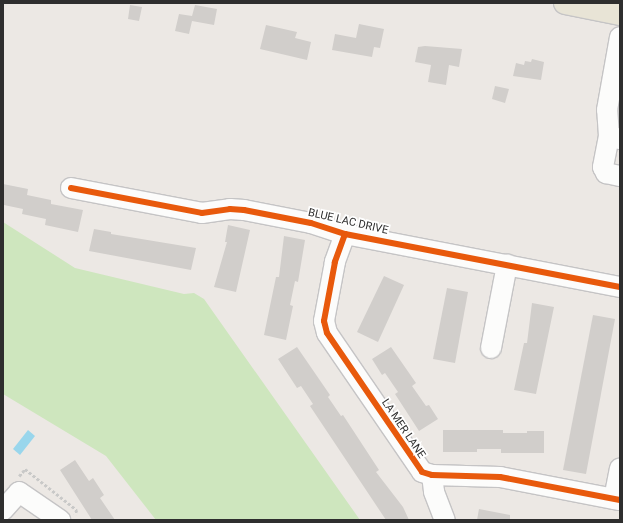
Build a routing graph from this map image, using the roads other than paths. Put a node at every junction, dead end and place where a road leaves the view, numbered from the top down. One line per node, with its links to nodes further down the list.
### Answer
1 (565, 3): 2 (main road)
2 (595, 6): 3 (main road)
3 (620, 14)
4 (620, 37): 5 (street)
5 (614, 137): 6 (street)
6 (620, 176)
7 (71, 188): 8 (street, BLUE LAC DRIVE)
8 (345, 234): 9 (street, BLUE LAC DRIVE); 13 (street, LA MER LANE)
9 (507, 264): 10 (street, BLUE LAC DRIVE); 11 (street)
10 (620, 287)
11 (491, 348)
12 (620, 469): 14 (street)
13 (432, 475): 14 (street, LA MER LANE); 19 (street)
14 (617, 499)
15 (3, 510): 18 (street)
16 (3, 514): 17 (street)
17 (10, 520)
18 (60, 520)
19 (445, 520)

